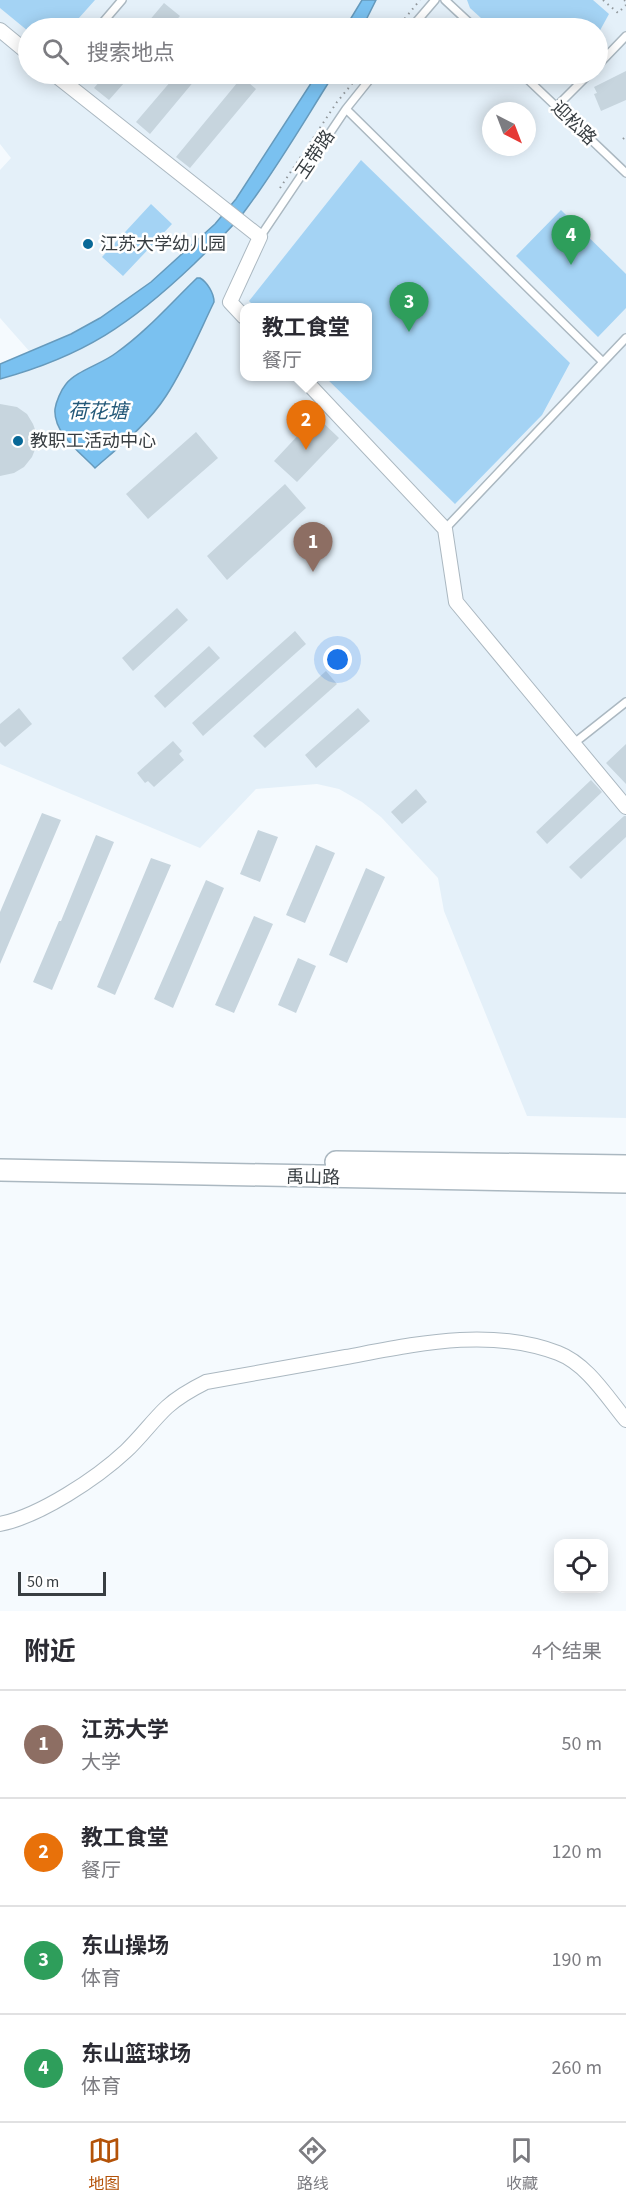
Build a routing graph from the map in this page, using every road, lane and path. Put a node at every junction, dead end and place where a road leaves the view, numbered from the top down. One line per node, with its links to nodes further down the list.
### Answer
1 (122, 0): 9 (lane)
2 (420, 0): 10 (path)
3 (435, 0): 11 (lane)
4 (445, 0): 12 (lane)
5 (603, 0): 7 (path)
6 (625, 2): 7 (path)
7 (623, 8): 8 (path)
8 (626, 11)
9 (107, 18)
10 (405, 18)
11 (420, 18)
12 (464, 18)
13 (0, 30): 15 (street)
14 (626, 36): 16 (lane)
15 (18, 45)
16 (608, 54)
17 (67, 84): 28 (street)
18 (352, 84): 27 (path)
19 (366, 84): 23 (lane, 玉带路)
20 (533, 84): 22 (lane, 迎松路)
21 (579, 84): 22 (lane)
22 (557, 106): 26 (lane, 迎松路)
23 (345, 109): 28 (lane, 玉带路); 31 (lane)
24 (626, 136): 25 (path)
25 (623, 139)
26 (626, 173)
27 (280, 188)
28 (260, 237): 29 (street)
29 (240, 312)
30 (626, 338): 31 (lane)
31 (603, 362): 33 (lane)
32 (306, 381): 33 (street)
33 (445, 530): 35 (street)
34 (626, 702): 35 (lane)
35 (573, 744): 36 (street)
36 (626, 807)
37 (0, 1156): 38 (main road, 禹山路)
38 (626, 1166)
39 (0, 1170): 40 (main road, 禹山路)
40 (626, 1182)
41 (626, 1420): 42 (street)
42 (0, 1524)

